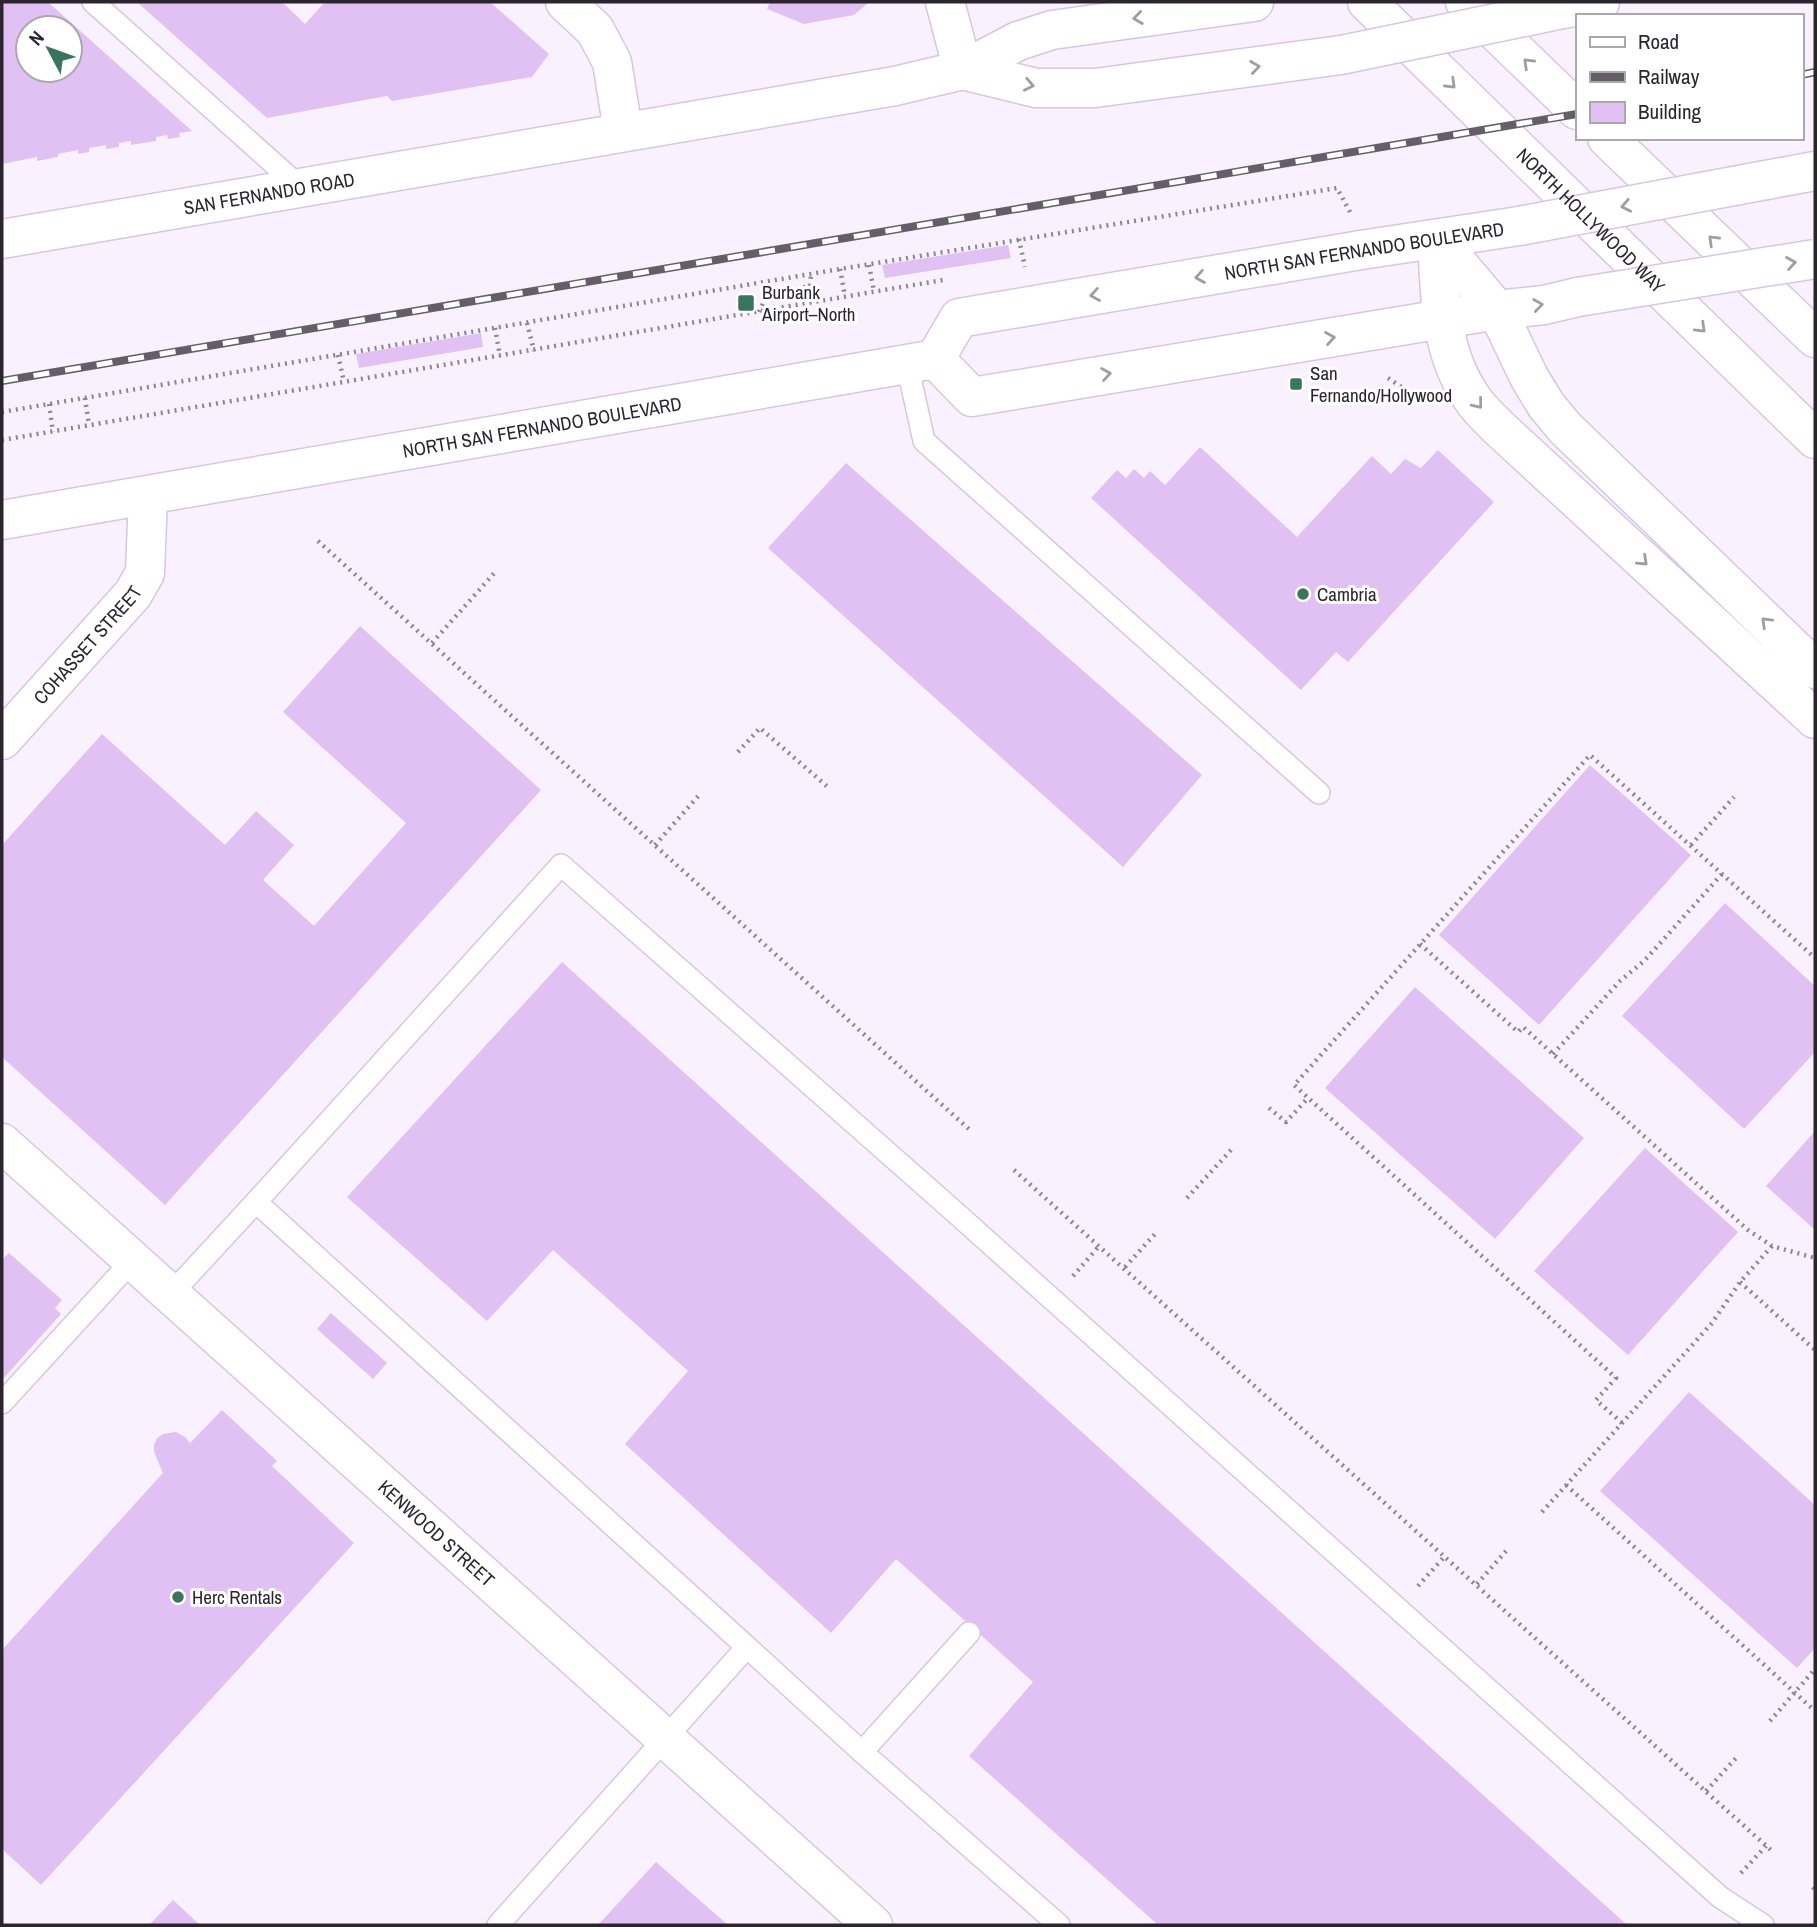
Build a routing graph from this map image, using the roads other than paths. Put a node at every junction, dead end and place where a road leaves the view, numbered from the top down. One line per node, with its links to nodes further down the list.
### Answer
1 (93, 2): 13 (lane)
2 (567, 2): 10 (main road)
3 (945, 2): 8 (main road)
4 (1254, 2): 8 (main road, one-way to 8)
5 (1367, 2): 21 (main road, NORTH HOLLYWOOD WAY, one-way to 21)
6 (1465, 2): 9 (main road, one-way to 6)
7 (1581, 5): 8 (main road, one-way to 7, bridge)
8 (963, 70): 10 (main road)
9 (1576, 109)
10 (623, 131): 13 (main road, SAN FERNANDO ROAD)
11 (1609, 140): 19 (main road, one-way to 11)
12 (1815, 172): 15 (main road, NORTH SAN FERNANDO BOULEVARD, one-way to 15, bridge)
13 (301, 188): 14 (main road, SAN FERNANDO ROAD)
14 (2, 239)
15 (1437, 239): 17 (main road); 18 (main road); 20 (main road, NORTH SAN FERNANDO BOULEVARD, one-way to 20)
16 (1815, 260): 17 (main road, one-way to 16, bridge)
17 (1497, 310): 18 (main road); 24 (main road, one-way to 17)
18 (1441, 320): 20 (main road, one-way to 18); 25 (main road, one-way to 25)
19 (1815, 338)
20 (921, 362): 22 (main road, NORTH SAN FERNANDO BOULEVARD); 27 (lane)
21 (1815, 439)
22 (148, 496): 23 (main road); 26 (main road, COHASSET STREET)
23 (2, 520)
24 (1815, 669)
25 (1815, 719)
26 (2, 740)
27 (1319, 793)
28 (2, 1143): 30 (main road, KENWOOD STREET)
29 (256, 1202): 31 (lane); 34 (lane); 40 (lane)
30 (132, 1261): 31 (main road, KENWOOD STREET); 32 (lane)
31 (170, 1295): 35 (main road, KENWOOD STREET)
32 (2, 1403)
33 (969, 1633): 36 (lane)
34 (747, 1647): 35 (lane); 36 (lane)
35 (665, 1738): 37 (lane); 38 (main road, KENWOOD STREET)
36 (862, 1752): 39 (lane)
37 (498, 1925)
38 (873, 1925)
39 (1059, 1925)
40 (1763, 1925)

